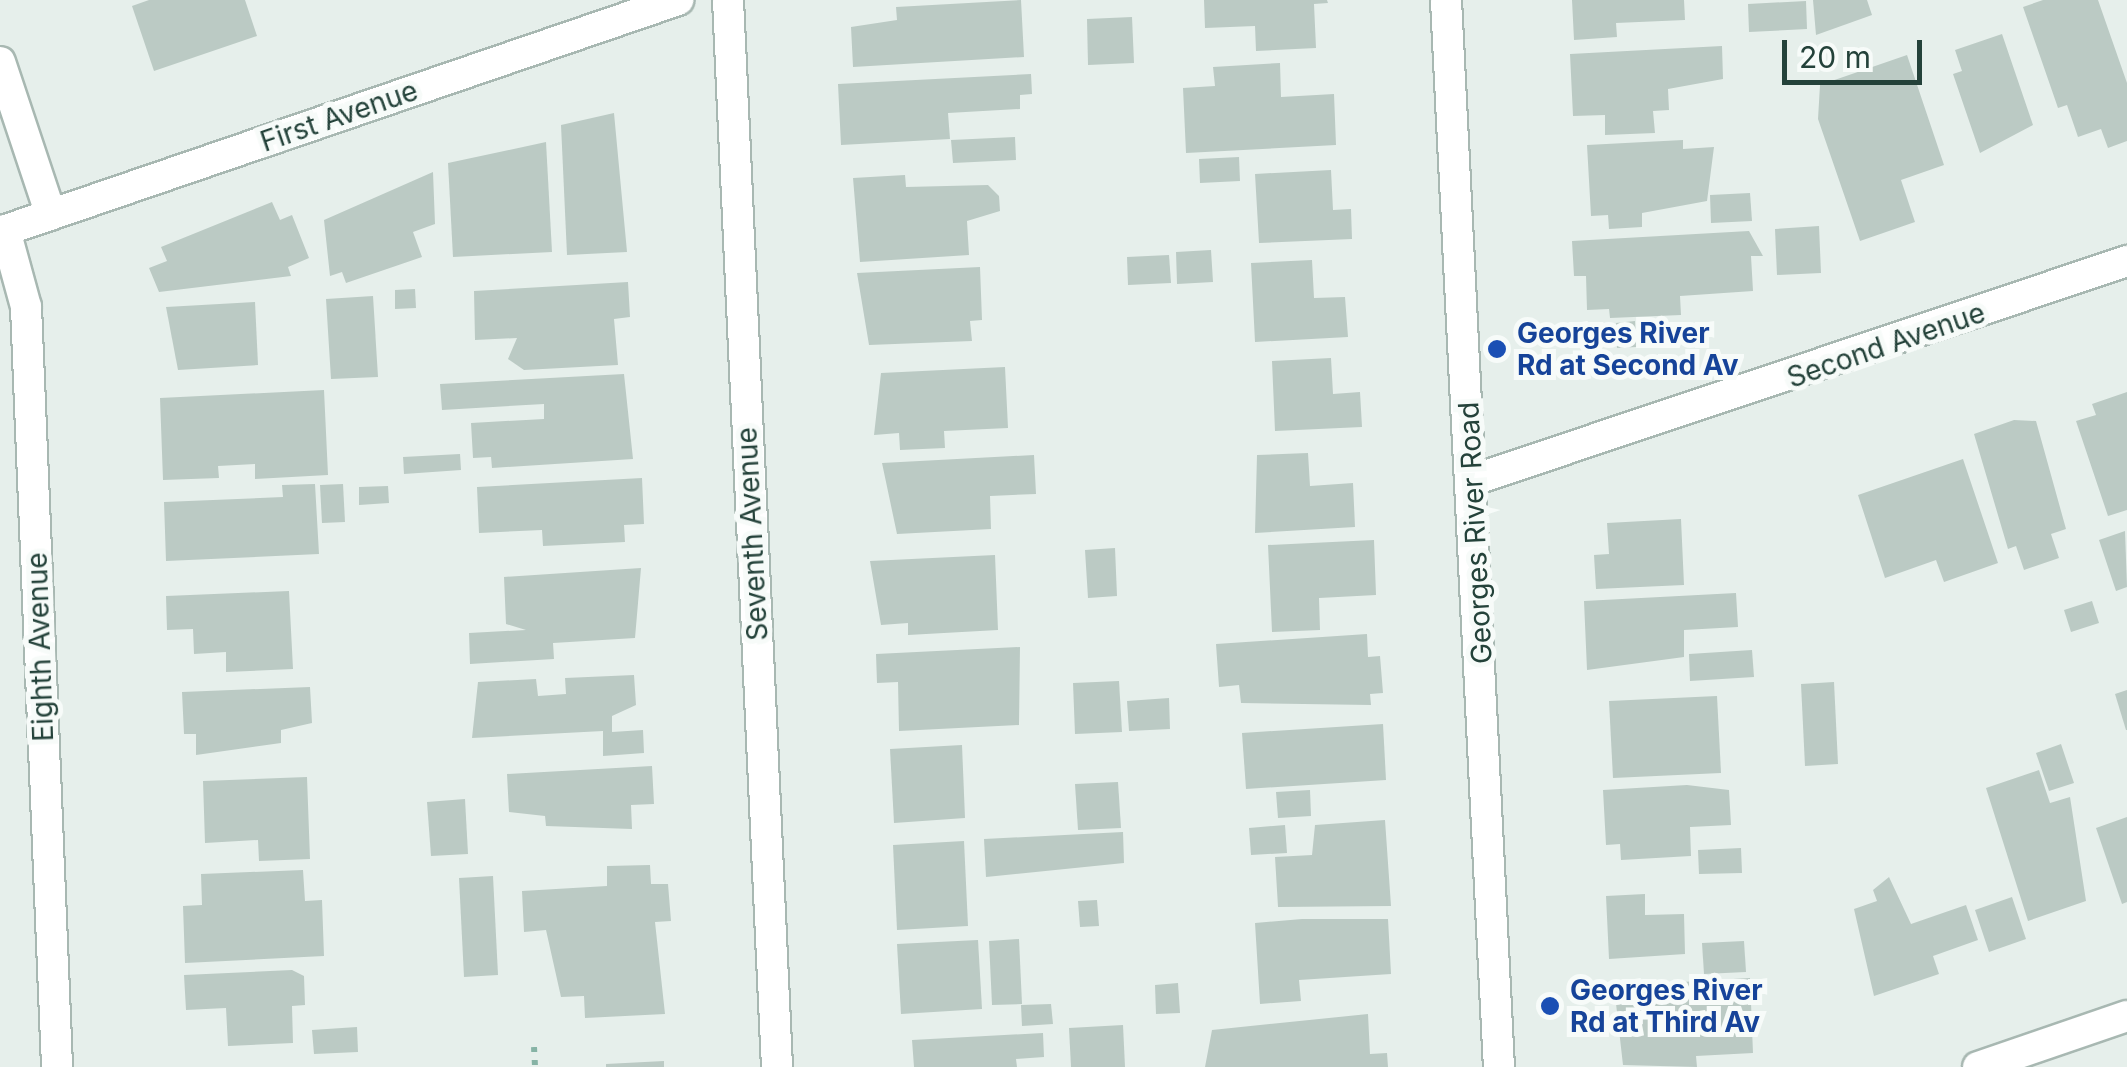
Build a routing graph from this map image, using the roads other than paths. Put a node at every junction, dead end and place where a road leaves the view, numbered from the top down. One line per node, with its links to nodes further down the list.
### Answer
1 (678, 0): 5 (street, First Avenue)
2 (728, 0): 11 (street, Seventh Avenue)
3 (1446, 0): 8 (street, Georges River Road)
4 (0, 62): 5 (street)
5 (50, 215): 6 (street, First Avenue)
6 (3, 231): 10 (street, Eighth Avenue)
7 (2127, 262): 8 (street, Second Avenue)
8 (1473, 480): 12 (street, Georges River Road)
9 (2127, 1016): 13 (street)
10 (56, 1067)
11 (777, 1067)
12 (1499, 1067)
13 (1978, 1067)

